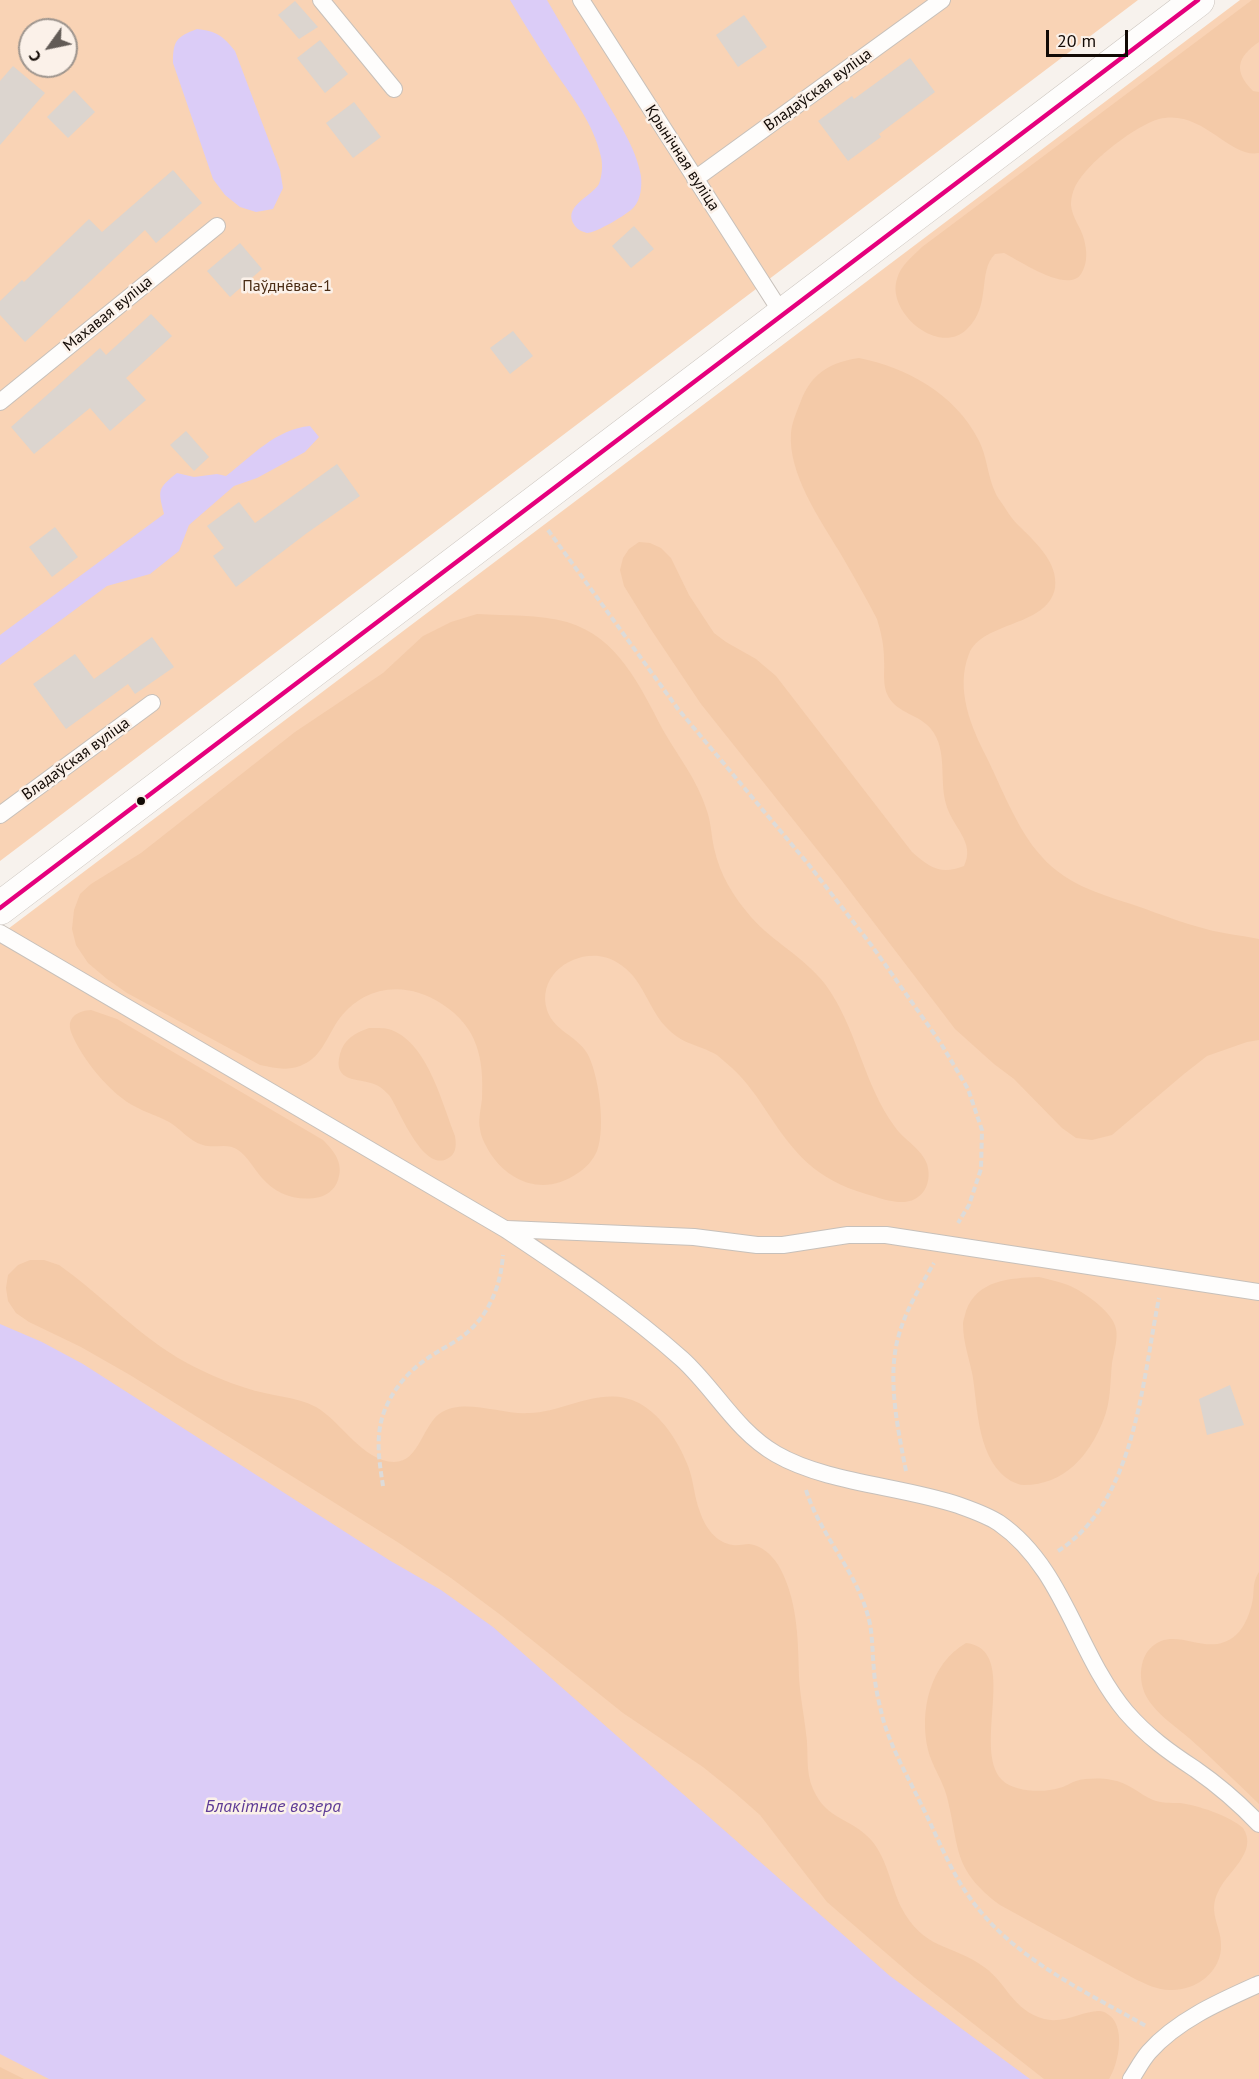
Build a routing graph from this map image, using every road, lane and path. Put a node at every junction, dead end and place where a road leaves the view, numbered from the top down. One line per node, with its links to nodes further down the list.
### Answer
1 (321, 0): 5 (lane)
2 (581, 0): 6 (lane, Крынічная вуліца)
3 (942, 0): 6 (lane, Владаўская вуліца)
4 (1198, 0): 8 (main road)
5 (394, 89)
6 (695, 179): 8 (lane, Крынічная вуліца)
7 (217, 226): 9 (lane, Махавая вуліца)
8 (783, 315): 10 (main road)
9 (0, 402)
10 (532, 506): 13 (main road); 16 (path)
11 (152, 704): 12 (lane, Владаўская вуліца)
12 (0, 815)
13 (0, 908)
14 (0, 933): 15 (lane)
15 (505, 1229): 16 (lane); 19 (lane); 20 (path)
16 (946, 1244): 17 (lane); 21 (path)
17 (1163, 1276): 18 (lane); 22 (path)
18 (1259, 1292)
19 (801, 1466): 21 (lane); 25 (path)
20 (383, 1486)
21 (911, 1492): 22 (lane)
22 (1039, 1563): 23 (lane)
23 (1259, 1824)
24 (1259, 1984): 25 (lane)
25 (1167, 2037): 26 (lane)
26 (1131, 2079)

